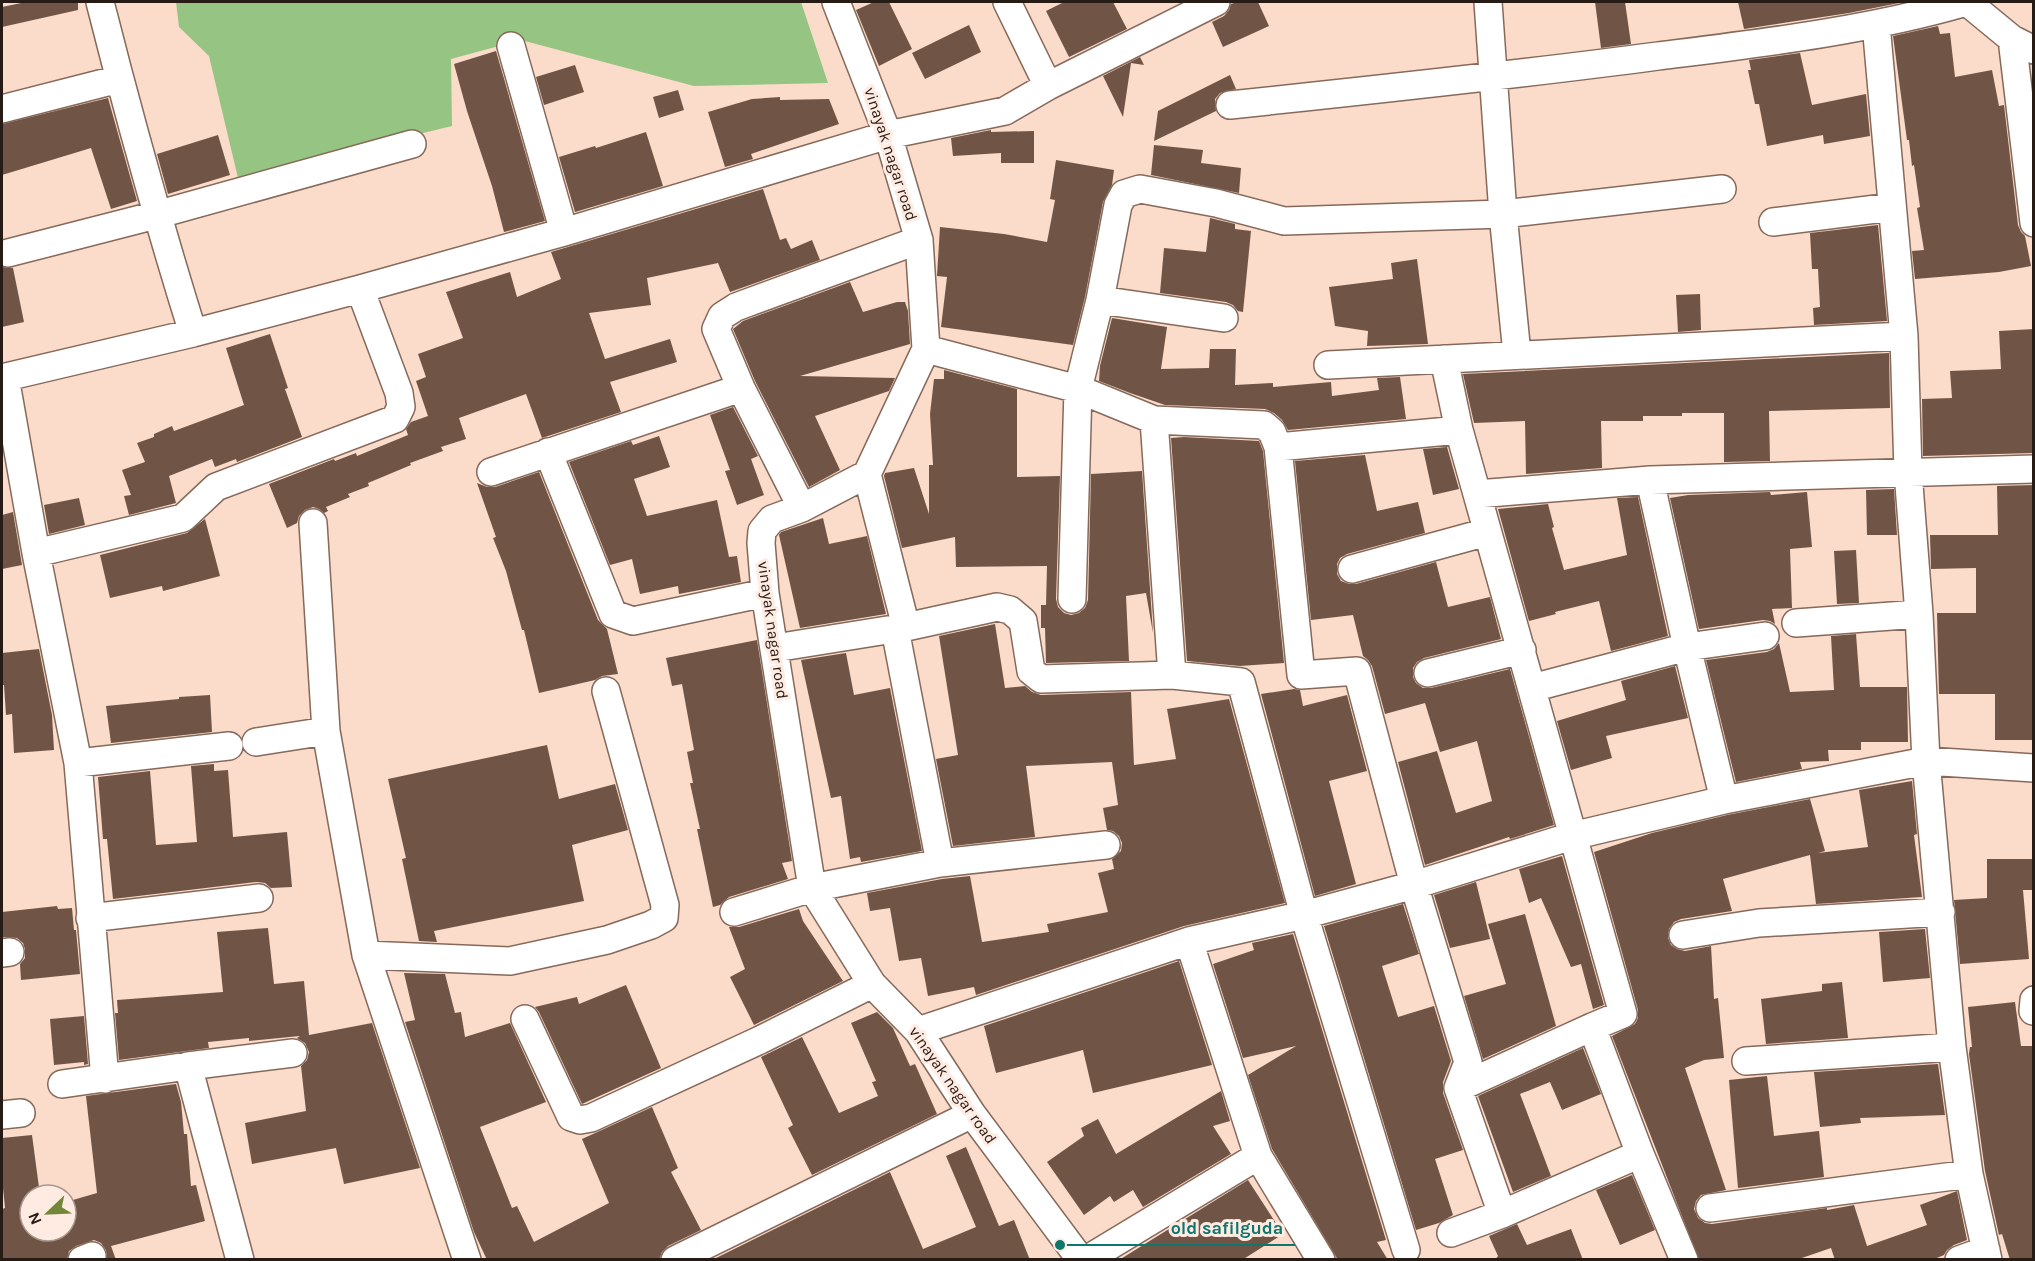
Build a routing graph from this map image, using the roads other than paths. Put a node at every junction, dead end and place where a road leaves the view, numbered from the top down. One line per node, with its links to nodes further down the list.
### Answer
1 (100, 2): 11 (street)
2 (1007, 2): 12 (street)
3 (1216, 2): 12 (street)
4 (1488, 2): 10 (street)
5 (1966, 2): 7 (street); 8 (street)
6 (839, 3): 15 (street, vinayak nagar road)
7 (1876, 24): 10 (street); 18 (street)
8 (2023, 44): 22 (street)
9 (511, 46): 23 (street)
10 (1494, 78): 13 (street); 19 (street)
11 (119, 79): 14 (street); 20 (street)
12 (1048, 86): 15 (street)
13 (1230, 105)
14 (2, 109)
15 (888, 135): 23 (street); 24 (street, vinayak nagar road)
16 (412, 144): 20 (street)
17 (1722, 189): 19 (street)
18 (1892, 207): 21 (street); 30 (street)
19 (1503, 214): 27 (street); 32 (street)
20 (156, 215): 25 (street); 29 (street)
21 (1773, 222)
22 (2034, 223)
23 (564, 232): 26 (street)
24 (919, 240): 31 (street, vinayak nagar road); 36 (street)
25 (8, 253)
26 (360, 289): 29 (street); 51 (street)
27 (1100, 300): 28 (street); 37 (street)
28 (1224, 318)
29 (193, 333): 35 (street)
30 (1904, 336): 32 (street); 44 (street)
31 (926, 349): 37 (street); 45 (street, vinayak nagar road)
32 (1517, 354): 33 (street)
33 (1444, 359): 34 (street); 39 (street)
34 (1328, 365)
35 (3, 378): 51 (street)
36 (741, 388): 41 (street); 48 (street)
37 (1078, 389): 38 (street); 54 (street)
38 (1154, 420): 40 (street); 63 (street)
39 (1460, 430): 40 (street); 47 (street)
40 (1278, 447): 76 (street)
41 (548, 452): 43 (street); 53 (street)
42 (2034, 469): 44 (street)
43 (491, 472)
44 (1908, 472): 46 (street); 55 (street)
45 (867, 474): 48 (street, vinayak nagar road); 57 (street)
46 (1650, 480): 47 (street); 59 (street)
47 (1477, 494): 50 (street)
48 (802, 508): 53 (street, vinayak nagar road)
49 (313, 523): 66 (street)
50 (1487, 532): 52 (street); 61 (street)
51 (36, 553): 70 (street)
52 (1352, 569)
53 (765, 593): 60 (street, vinayak nagar road)
54 (1072, 599)
55 (1919, 614): 56 (street); 69 (street)
56 (1796, 623)
57 (901, 628): 60 (street); 63 (street); 75 (street)
58 (1765, 636): 59 (street)
59 (1687, 647): 64 (street); 72 (street)
60 (775, 648): 77 (street, vinayak nagar road)
61 (1521, 650): 62 (street); 64 (street)
62 (1428, 673)
63 (1172, 675): 81 (street)
64 (1532, 688): 73 (street)
65 (606, 691): 85 (street)
66 (326, 731): 67 (street); 85 (street)
67 (256, 742)
68 (229, 747): 70 (street)
69 (1926, 761): 71 (street); 72 (street); 80 (street)
70 (78, 763): 82 (street)
71 (2034, 768)
72 (1724, 800): 73 (street)
73 (1572, 836): 76 (street); 88 (street)
74 (1106, 845): 75 (street)
75 (940, 863): 77 (street)
76 (1414, 885): 81 (street); 96 (street)
77 (812, 888): 79 (street); 86 (street, vinayak nagar road)
78 (259, 898): 82 (street)
79 (734, 912)
80 (1941, 912): 83 (street); 90 (street)
81 (1304, 915): 84 (street); 104 (street)
82 (90, 918): 94 (street)
83 (1683, 935)
84 (1189, 941): 89 (street); 99 (street)
85 (366, 955): 107 (street)
86 (872, 984): 87 (street); 89 (street, vinayak nagar road)
87 (525, 1019)
88 (1592, 1027): 96 (street); 98 (street)
89 (918, 1031): 97 (street, vinayak nagar road)
90 (1952, 1047): 92 (street); 100 (street)
91 (293, 1053): 93 (street)
92 (1746, 1061)
93 (188, 1066): 94 (street); 106 (street)
94 (105, 1079): 95 (street)
95 (62, 1084)
96 (1458, 1088): 102 (street)
97 (972, 1114): 108 (street); 109 (street, vinayak nagar road)
98 (1640, 1154): 102 (street); 112 (street)
99 (1258, 1156): 110 (street); 111 (street)
100 (1969, 1174): 101 (street); 105 (street)
101 (1710, 1208)
102 (1502, 1214): 103 (street)
103 (1451, 1233)
104 (1406, 1251)
105 (1987, 1255): 113 (street)
106 (240, 1260)
107 (467, 1260)
108 (675, 1260)
109 (1080, 1260)
110 (1086, 1260)
111 (1321, 1260)
112 (1684, 1260)
113 (1959, 1260)

